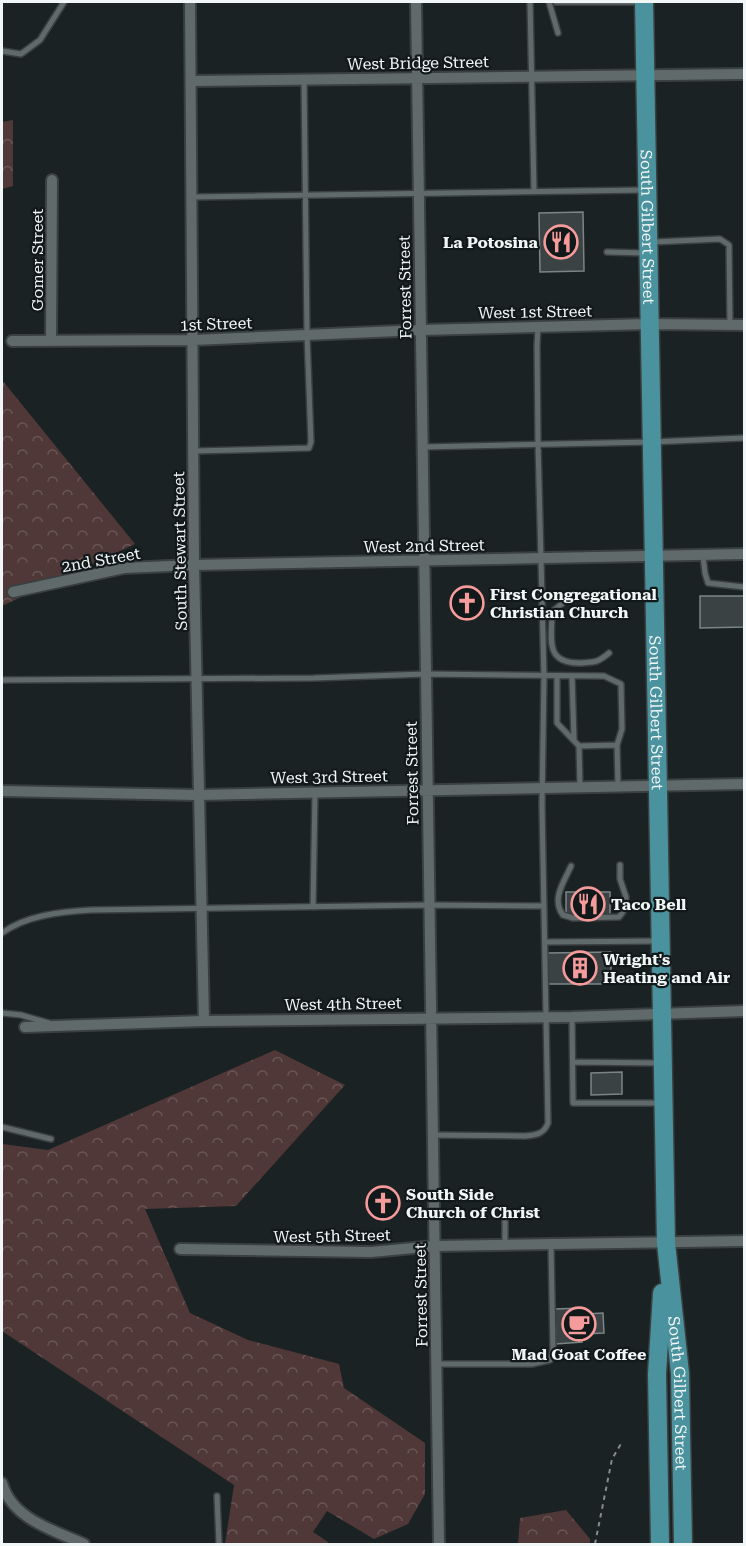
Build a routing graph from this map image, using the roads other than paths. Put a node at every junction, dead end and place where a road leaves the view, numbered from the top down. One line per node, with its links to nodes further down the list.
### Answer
1 (64, 2): 9 (lane)
2 (190, 2): 15 (street, South Stewart Street)
3 (416, 2): 13 (street, Forrest Street)
4 (530, 2): 12 (lane)
5 (549, 2): 8 (lane)
6 (556, 2): 7 (lane)
7 (644, 2): 11 (main road, South Gilbert Street)
8 (558, 33)
9 (2, 51)
10 (744, 74): 11 (street, West Bridge Street)
11 (645, 75): 12 (street, West Bridge Street); 17 (main road, South Gilbert Street)
12 (532, 76): 13 (street, West Bridge Street); 18 (lane)
13 (418, 77): 14 (street, West Bridge Street); 19 (street, Forrest Street)
14 (304, 79): 15 (street, West Bridge Street); 20 (lane)
15 (192, 81): 21 (street, South Stewart Street)
16 (52, 180): 32 (street, Gomer Street)
17 (648, 190): 18 (lane); 22 (main road, South Gilbert Street)
18 (534, 191): 19 (lane)
19 (419, 193): 20 (lane); 28 (street, Forrest Street)
20 (305, 196): 21 (lane); 29 (lane)
21 (192, 197): 30 (street, South Stewart Street)
22 (648, 247): 23 (lane); 24 (main road, South Gilbert Street); 25 (lane)
23 (607, 252)
24 (649, 324): 25 (street, West 1st Street); 27 (street, West 1st Street); 34 (main road, South Gilbert Street)
25 (730, 325): 26 (street, West 1st Street)
26 (744, 325)
27 (538, 327): 28 (street, West 1st Street); 35 (lane)
28 (421, 330): 29 (street, 1st Street); 36 (street, Forrest Street)
29 (307, 334): 30 (street, 1st Street); 37 (lane)
30 (193, 340): 32 (street, 1st Street); 37 (street, South Stewart Street)
31 (12, 341): 32 (street, 1st Street)
32 (51, 341)
33 (744, 438): 34 (lane)
34 (651, 442): 35 (lane); 40 (main road, South Gilbert Street)
35 (538, 444): 36 (lane); 41 (lane)
36 (422, 447): 42 (street, Forrest Street)
37 (194, 451): 43 (street, South Stewart Street)
38 (703, 555): 39 (street, West 2nd Street); 40 (street, West 2nd Street); 44 (lane)
39 (744, 555)
40 (653, 556): 41 (street, West 2nd Street); 59 (main road, South Gilbert Street)
41 (542, 558): 42 (street, West 2nd Street); 49 (lane)
42 (424, 561): 43 (street, West 2nd Street); 48 (street, Forrest Street)
43 (194, 564): 45 (street, 2nd Street); 52 (street, South Stewart Street)
44 (744, 587)
45 (13, 592)
46 (565, 601): 47 (lane)
47 (609, 653)
48 (426, 674): 49 (lane); 52 (lane); 62 (street, Forrest Street)
49 (544, 676): 50 (lane); 61 (lane)
50 (557, 676): 51 (lane); 54 (lane)
51 (573, 676): 54 (lane); 56 (lane)
52 (196, 679): 53 (lane); 65 (street, South Stewart Street)
53 (2, 680)
54 (574, 741): 55 (lane)
55 (579, 746): 56 (lane); 60 (lane)
56 (617, 746): 58 (lane)
57 (744, 784): 59 (street, West 3rd Street)
58 (618, 786): 59 (street, West 3rd Street); 60 (street, West 3rd Street)
59 (657, 786): 73 (main road, South Gilbert Street)
60 (580, 787): 61 (street, West 3rd Street)
61 (543, 788): 62 (street, West 3rd Street); 69 (lane)
62 (428, 789): 64 (street, West 3rd Street); 68 (street, Forrest Street)
63 (2, 791): 65 (street, West 3rd Street)
64 (315, 792): 65 (street, West 3rd Street); 71 (lane)
65 (198, 795): 70 (street, South Stewart Street)
66 (620, 865): 67 (lane)
67 (571, 866)
68 (429, 905): 69 (lane); 71 (lane); 78 (street, Forrest Street)
69 (544, 906): 74 (lane)
70 (201, 907): 71 (lane); 72 (lane); 81 (street, South Stewart Street)
71 (313, 907)
72 (2, 933)
73 (660, 941): 74 (lane); 77 (main road, South Gilbert Street)
74 (546, 942): 79 (lane)
75 (744, 1011): 77 (street, West 4th Street)
76 (2, 1013): 82 (lane)
77 (662, 1013): 80 (street, West 4th Street); 85 (main road, South Gilbert Street)
78 (430, 1017): 79 (street, West 4th Street); 81 (street, West 4th Street); 88 (street, Forrest Street)
79 (547, 1017): 80 (street, West 4th Street); 88 (lane)
80 (572, 1017): 84 (lane)
81 (204, 1021): 82 (street, West 4th Street)
82 (56, 1026): 83 (street, West 4th Street)
83 (25, 1027)
84 (573, 1062): 85 (lane); 86 (lane)
85 (663, 1063): 86 (main road, South Gilbert Street)
86 (663, 1103): 92 (main road, South Gilbert Street)
87 (2, 1127): 89 (lane)
88 (433, 1135): 94 (street, Forrest Street)
89 (51, 1139)
90 (505, 1210): 95 (lane)
91 (744, 1242): 92 (street, West 5th Street)
92 (666, 1243): 93 (street, West 5th Street); 103 (main road, South Gilbert Street); 104 (main road, South Gilbert Street)
93 (551, 1245): 95 (street, West 5th Street); 97 (lane)
94 (435, 1246): 95 (street, West 5th Street); 96 (street, West 5th Street); 97 (street, Forrest Street)
95 (505, 1246)
96 (180, 1249)
97 (436, 1364): 102 (street, Forrest Street)
98 (2, 1483): 100 (street)
99 (217, 1496): 101 (lane)
100 (84, 1545)
101 (219, 1545)
102 (439, 1545)
103 (660, 1545)
104 (683, 1545)

